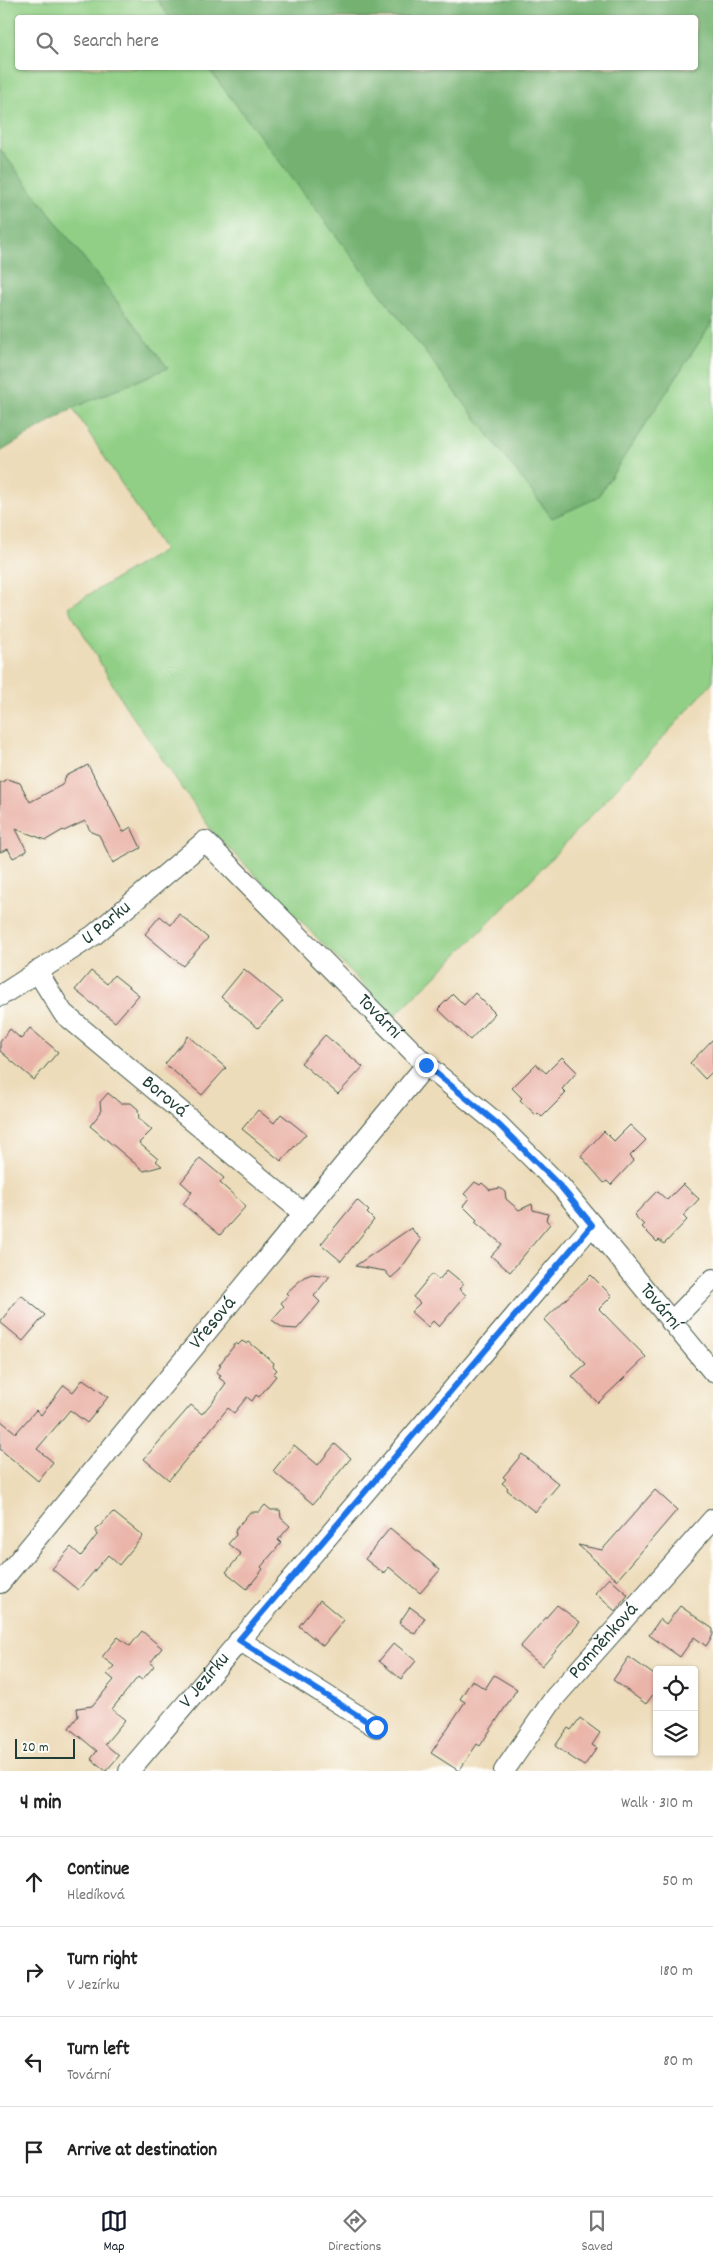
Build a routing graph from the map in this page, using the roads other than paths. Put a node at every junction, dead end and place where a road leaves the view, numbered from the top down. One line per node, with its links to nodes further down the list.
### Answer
1 (205, 840): 2 (street, U Parku); 4 (street, Tovární)
2 (37, 971): 3 (street, U Parku); 5 (street, Borová)
3 (0, 996)
4 (426, 1065): 5 (street, Vřesová); 6 (street, Tovární)
5 (304, 1214): 11 (street, Vřesová)
6 (592, 1225): 8 (street, Tovární); 12 (street, V Jezírku)
7 (713, 1279): 8 (street)
8 (671, 1322): 9 (street, Tovární)
9 (713, 1372)
10 (713, 1518): 15 (street, Pomněnková)
11 (0, 1583)
12 (239, 1640): 13 (street); 14 (street, V Jezírku)
13 (376, 1727)
14 (129, 1771)
15 (504, 1771)

